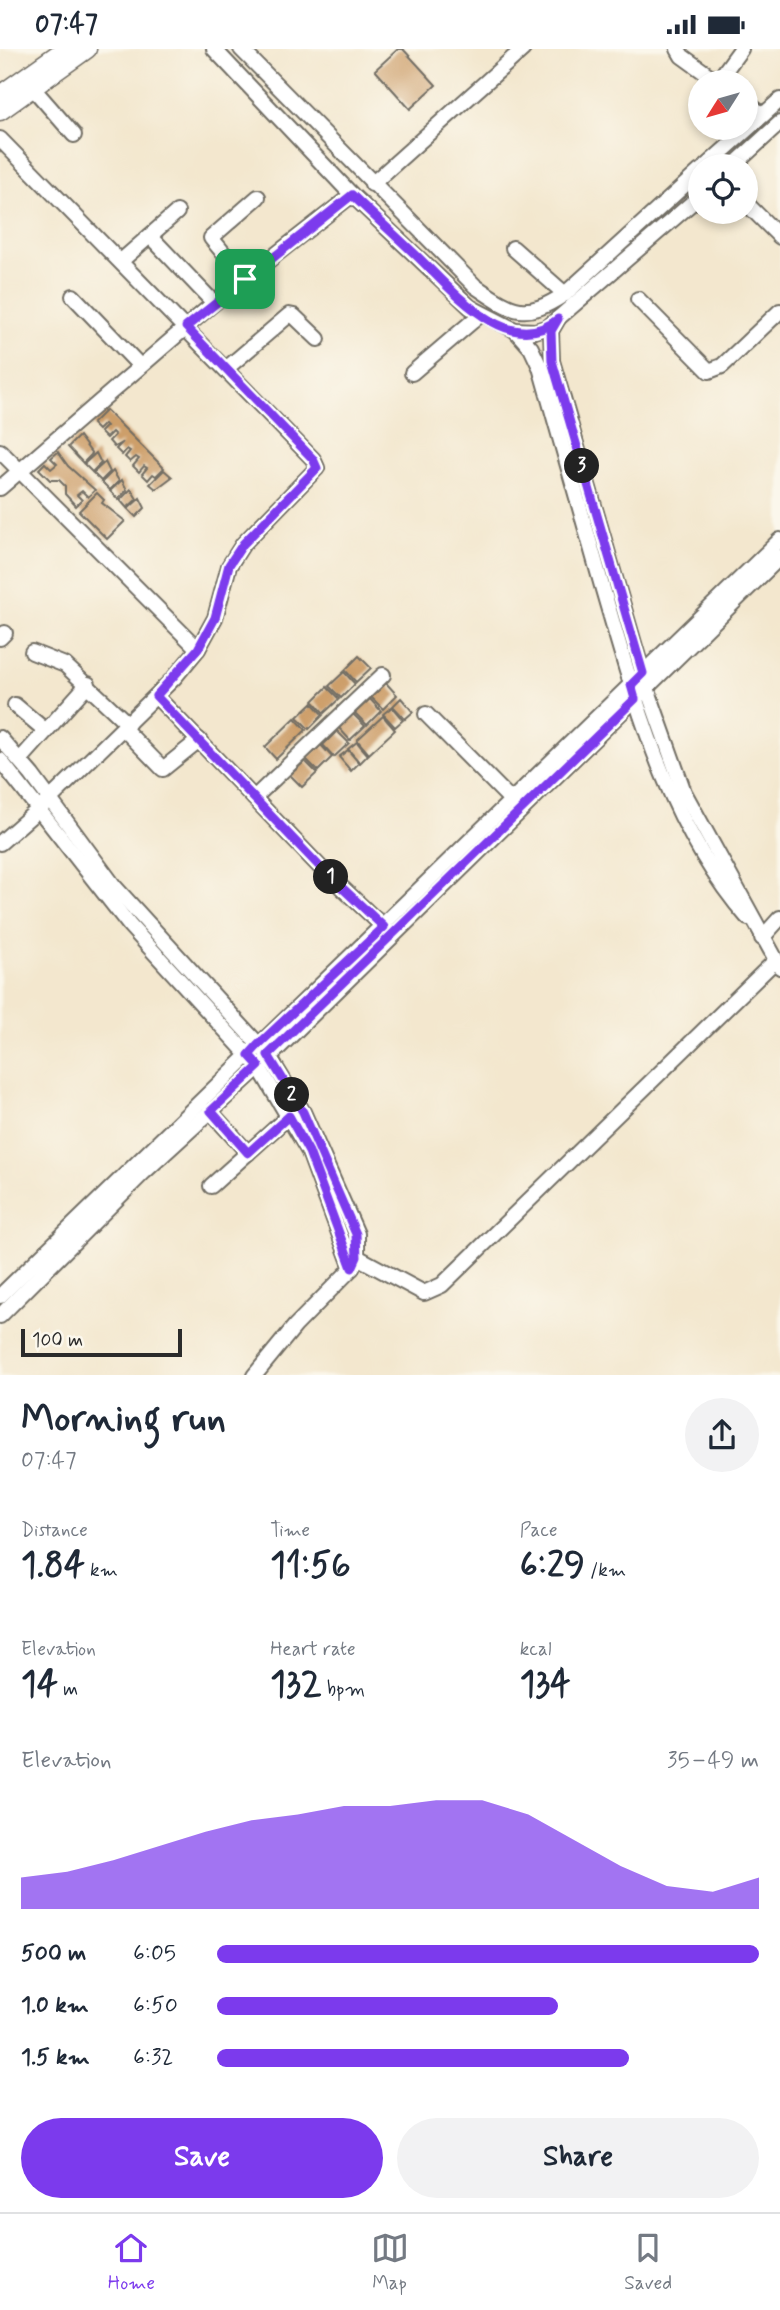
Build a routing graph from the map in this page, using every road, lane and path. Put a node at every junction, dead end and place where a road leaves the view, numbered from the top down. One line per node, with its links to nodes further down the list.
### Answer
1 (65, 49): 11 (main road)
2 (87, 49): 10 (main road)
3 (214, 49): 23 (street)
4 (241, 49): 22 (street)
5 (523, 49): 22 (street)
6 (678, 49): 8 (street)
7 (741, 49): 9 (street)
8 (701, 70)
9 (726, 70)
10 (32, 87): 13 (main road); 17 (street)
11 (0, 95)
12 (780, 100): 15 (street)
13 (0, 111)
14 (758, 112): 15 (street)
15 (762, 115): 19 (street)
16 (779, 126): 20 (street)
17 (74, 135)
18 (0, 139): 31 (street)
19 (719, 154)
20 (747, 154)
21 (688, 182): 33 (street)
22 (372, 184): 33 (street)
23 (352, 195): 32 (street); 38 (street)
24 (258, 197): 32 (street)
25 (688, 206): 39 (street)
26 (177, 212): 28 (street)
27 (758, 215): 29 (street)
28 (150, 236): 31 (street); 36 (street)
29 (780, 237)
30 (513, 248): 33 (street)
31 (121, 261): 40 (street)
32 (245, 279): 36 (street)
33 (565, 294)
34 (73, 296): 43 (street)
35 (638, 299): 37 (street)
36 (214, 303): 40 (street)
37 (780, 311)
38 (481, 314): 41 (street); 45 (street)
39 (558, 319): 41 (street); 54 (street)
40 (186, 327): 43 (street); 44 (street)
41 (515, 330): 56 (street)
42 (318, 339): 44 (street)
43 (140, 366): 47 (street)
44 (227, 368): 51 (street)
45 (412, 373)
46 (0, 451): 47 (street)
47 (19, 470): 48 (street); 51 (street)
48 (0, 488)
49 (780, 540): 54 (street)
50 (780, 557): 54 (street)
51 (198, 649): 57 (street)
52 (32, 652): 55 (street)
53 (383, 675): 66 (street)
54 (645, 680): 56 (street); 73 (street)
55 (88, 684): 60 (street); 61 (street)
56 (633, 692): 68 (street); 73 (street)
57 (156, 696): 60 (street); 63 (street)
58 (15, 705): 61 (street)
59 (426, 714): 68 (street)
60 (126, 726): 63 (street); 67 (street)
61 (46, 731): 65 (street)
62 (0, 739): 65 (street)
63 (199, 740): 66 (street)
64 (0, 760): 67 (street)
65 (20, 760): 67 (street)
66 (254, 798): 72 (street)
67 (42, 802): 69 (street); 70 (street); 75 (street)
68 (517, 806): 72 (street)
69 (0, 831)
70 (0, 843)
71 (780, 918): 73 (street)
72 (388, 931): 75 (street)
73 (759, 933): 74 (street)
74 (777, 964): 80 (street)
75 (258, 1055): 76 (street); 77 (street); 80 (street); 81 (street)
76 (211, 1111): 78 (street); 82 (street)
77 (289, 1116): 78 (street); 80 (street)
78 (248, 1153): 79 (street)
79 (211, 1186)
80 (355, 1262): 83 (street)
81 (0, 1296)
82 (0, 1316)
83 (254, 1375)

